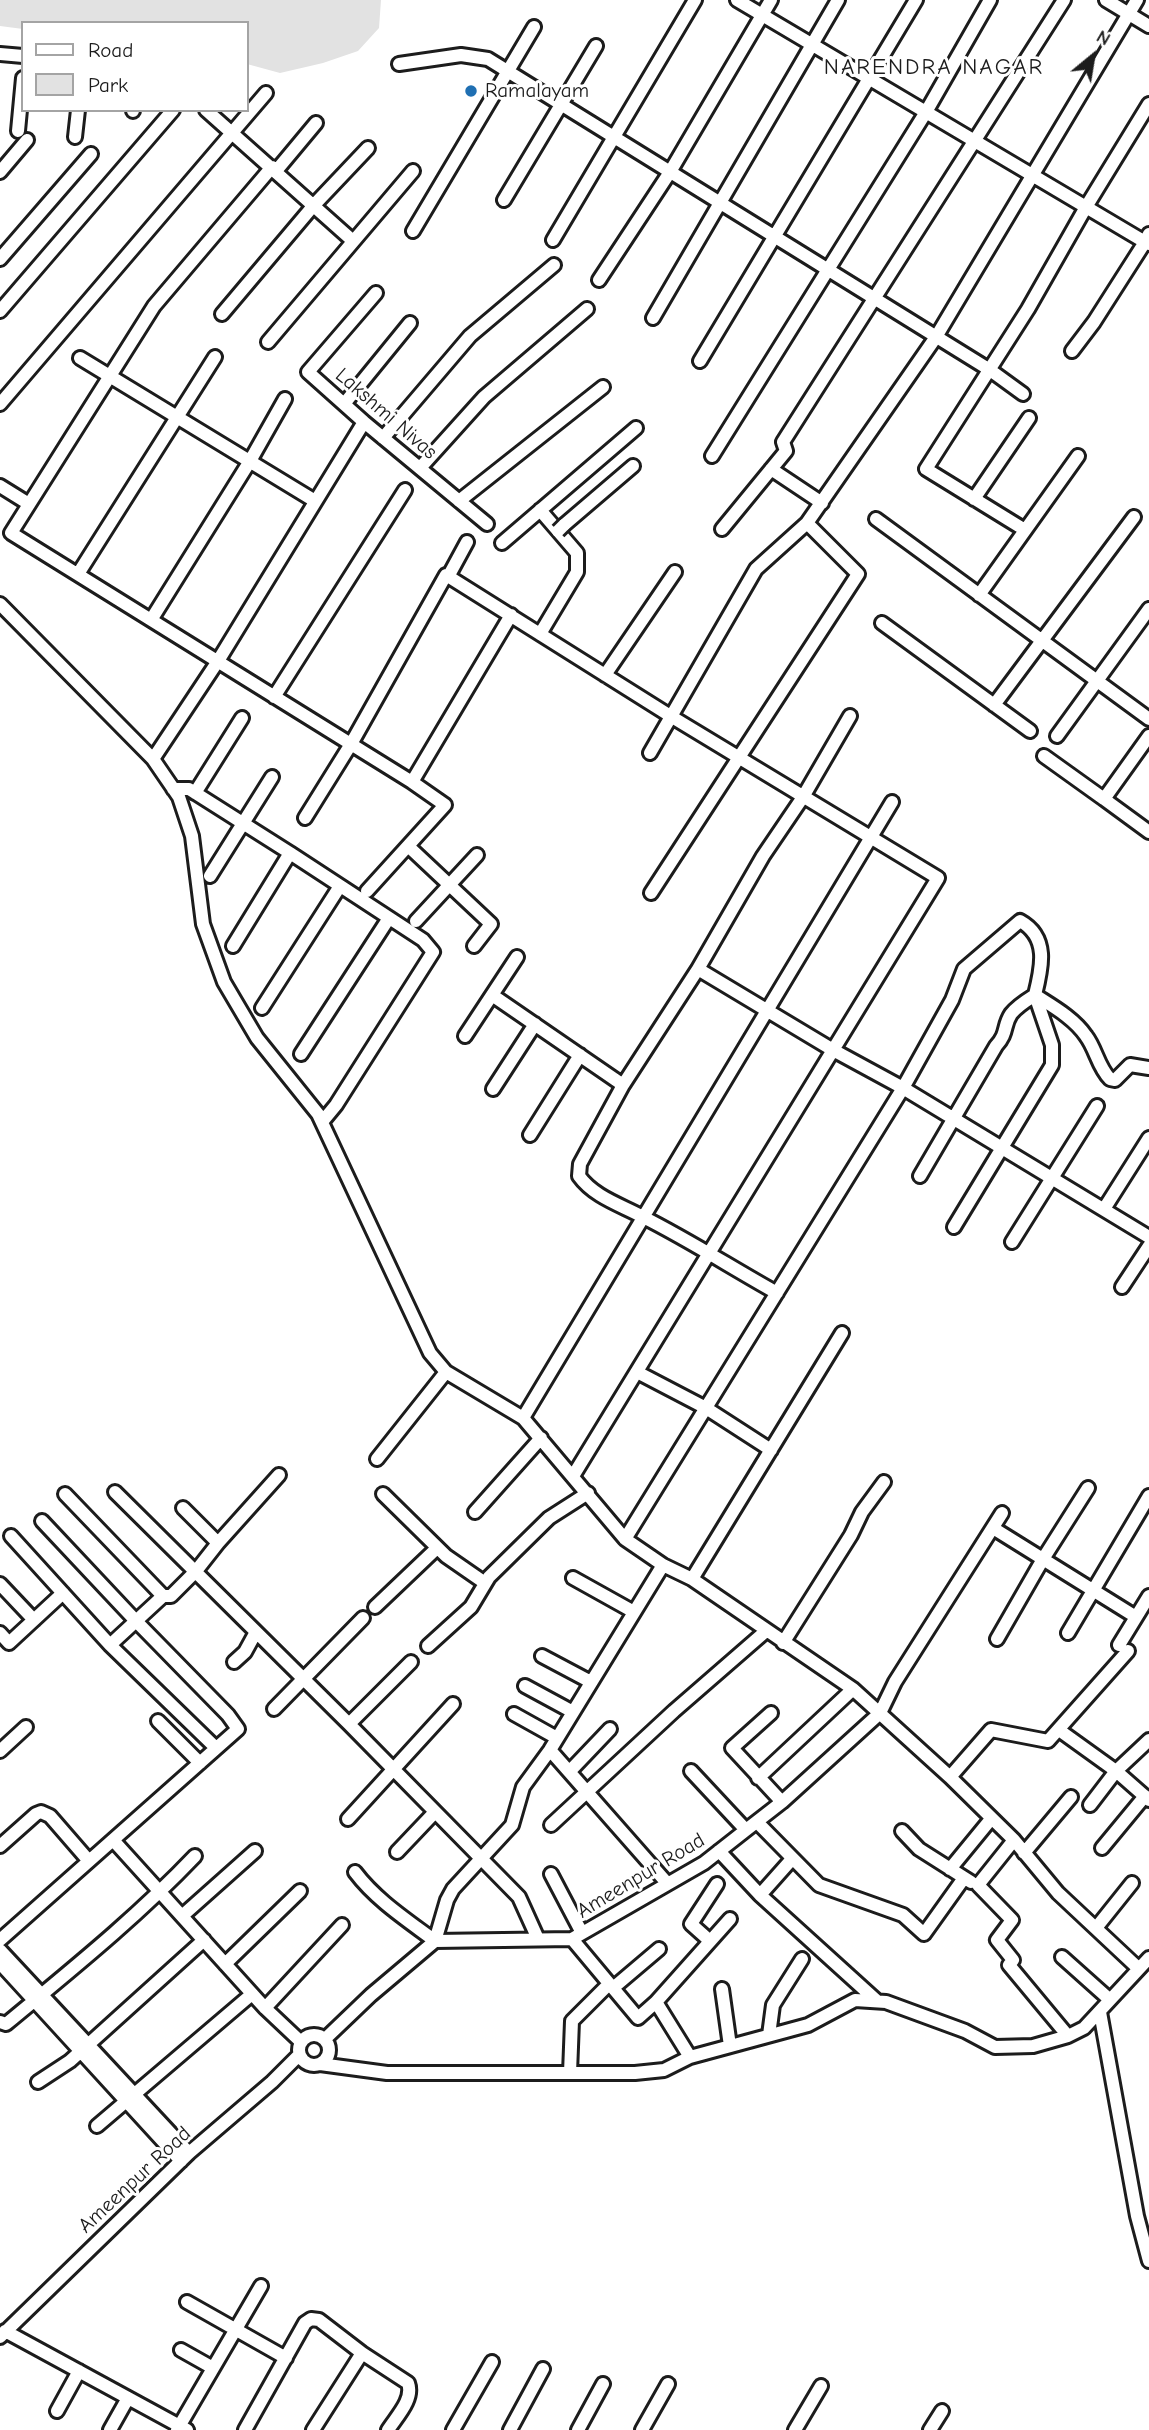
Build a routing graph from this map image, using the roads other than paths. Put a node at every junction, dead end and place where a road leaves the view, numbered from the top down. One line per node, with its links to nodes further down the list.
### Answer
1 (695, 0): 31 (street)
2 (737, 0): 11 (street)
3 (771, 0): 11 (street)
4 (838, 0): 14 (street)
5 (916, 0): 20 (street)
6 (990, 0): 28 (street)
7 (1064, 0): 33 (street)
8 (1106, 0): 10 (street)
9 (1137, 0): 10 (street)
10 (1129, 14): 12 (street); 40 (street)
11 (762, 15): 14 (street); 39 (street)
12 (1149, 26)
13 (534, 27): 19 (street)
14 (813, 45): 20 (street); 42 (street)
15 (596, 46): 22 (street)
16 (0, 54): 17 (street)
17 (21, 56)
18 (399, 64): 19 (street)
19 (507, 71): 22 (street); 45 (street)
20 (868, 78): 28 (street); 46 (street)
21 (266, 93): 30 (street)
22 (561, 104): 31 (street); 41 (street)
23 (1149, 104): 44 (street)
24 (22, 112): 38 (street)
25 (78, 112): 32 (street)
26 (171, 112): 57 (street)
27 (208, 112): 30 (street)
28 (926, 112): 33 (street); 52 (street)
29 (316, 123): 36 (street)
30 (233, 134): 36 (street); 72 (street)
31 (612, 136): 39 (street); 47 (street)
32 (75, 137)
33 (975, 141): 40 (street); 55 (street)
34 (368, 148): 43 (street)
35 (91, 154): 50 (street)
36 (274, 169): 43 (street); 68 (street)
37 (412, 171): 49 (street)
38 (0, 172)
39 (670, 172): 42 (street); 53 (street)
40 (1033, 176): 44 (street); 61 (street)
41 (505, 200)
42 (721, 203): 46 (street); 59 (street)
43 (314, 205): 49 (street); 58 (street)
44 (1086, 207): 48 (street); 67 (street)
45 (413, 231)
46 (775, 236): 52 (street); 66 (street)
47 (553, 240)
48 (1148, 240): 63 (street)
49 (353, 241): 62 (street)
50 (0, 259)
51 (554, 265): 78 (street)
52 (828, 269): 55 (street); 79 (street)
53 (599, 280)
54 (376, 293): 73 (street, Lakshmi Nivas)
55 (875, 298): 61 (street); 84 (street)
56 (587, 309): 83 (street)
57 (0, 311)
58 (222, 314)
59 (653, 318)
60 (410, 323): 73 (street)
61 (936, 337): 67 (street); 90 (street)
62 (268, 341)
63 (1072, 351)
64 (215, 357): 74 (street)
65 (79, 358): 68 (street)
66 (700, 361)
67 (990, 370): 70 (street); 87 (street)
68 (109, 376): 74 (street); 91 (street)
69 (603, 387): 89 (street)
70 (1023, 394)
71 (285, 399): 81 (street)
72 (0, 404)
73 (344, 404): 76 (street, Lakshmi Nivas)
74 (177, 417): 81 (street); 103 (street)
75 (1029, 418): 87 (street)
76 (364, 422): 78 (street, Lakshmi Nivas); 88 (street)
77 (636, 428): 92 (street)
78 (383, 438): 83 (street, Lakshmi Nivas)
79 (712, 456)
80 (1078, 456): 99 (street)
81 (250, 461): 88 (street); 109 (street)
82 (634, 467): 97 (street)
83 (420, 468): 89 (street, Lakshmi Nivas)
84 (771, 469): 90 (street); 98 (street)
85 (0, 486): 91 (street)
86 (405, 490): 116 (street)
87 (974, 499): 99 (street)
88 (315, 501): 113 (street)
89 (459, 501): 96 (street, Lakshmi Nivas)
90 (821, 503): 95 (street)
91 (29, 504): 103 (street)
92 (540, 510): 101 (street); 111 (street)
93 (1134, 517): 112 (street)
94 (876, 519): 105 (street)
95 (807, 523): 119 (street); 128 (street)
96 (487, 524)
97 (561, 528)
98 (722, 529)
99 (1025, 530): 105 (street)
100 (467, 542): 104 (street)
101 (502, 543)
102 (674, 572): 114 (street)
103 (78, 575): 109 (street)
104 (448, 577): 108 (street); 125 (street)
105 (979, 594): 112 (street)
106 (0, 604): 129 (street)
107 (1149, 609): 115 (street)
108 (511, 615): 111 (street); 131 (street)
109 (151, 620): 113 (street)
110 (882, 623): 117 (street)
111 (540, 634): 114 (street)
112 (1042, 640): 115 (street); 117 (street)
113 (218, 661): 116 (street); 129 (street)
114 (605, 675): 119 (street)
115 (1097, 681): 121 (street); 123 (street)
116 (274, 697): 125 (street)
117 (994, 705): 122 (street)
118 (850, 716): 134 (street)
119 (672, 717): 126 (street); 128 (street)
120 (242, 718): 133 (street)
121 (1149, 719)
122 (1030, 731)
123 (1057, 736)
124 (1149, 736): 135 (street)
125 (351, 744): 131 (street); 137 (street)
126 (650, 752)
127 (1044, 756): 135 (street)
128 (738, 757): 134 (street); 148 (street)
129 (153, 759): 132 (street)
130 (272, 777): 138 (street)
131 (412, 782): 141 (street)
132 (173, 789): 133 (street); 170 (street)
133 (195, 793): 138 (street)
134 (803, 797): 140 (street); 154 (street)
135 (1104, 799): 139 (street)
136 (891, 802): 140 (street)
137 (305, 818)
138 (243, 824): 142 (street); 144 (street)
139 (1149, 832)
140 (870, 837): 158 (street); 161 (street)
141 (408, 846): 145 (street); 147 (street)
142 (290, 853): 146 (street); 151 (street)
143 (477, 855): 145 (street)
144 (210, 876)
145 (449, 885): 150 (street); 152 (street)
146 (340, 886): 149 (street); 157 (street)
147 (367, 891)
148 (651, 893)
149 (389, 918): 162 (street); 170 (street)
150 (416, 921)
151 (233, 946)
152 (474, 946)
153 (517, 957): 155 (street)
154 (698, 969): 158 (street); 165 (street)
155 (492, 995): 159 (street); 160 (street)
156 (1035, 995): 164 (street); 166 (street); 169 (street); 173 (street)
157 (262, 1008)
158 (767, 1009): 161 (street); 177 (street)
159 (535, 1024): 163 (street); 167 (street)
160 (465, 1036)
161 (833, 1050): 166 (street); 182 (street)
162 (301, 1054)
163 (580, 1055): 165 (street); 171 (street)
164 (1149, 1068)
165 (623, 1085): 177 (street)
166 (903, 1088): 169 (street); 184 (street)
167 (494, 1089)
168 (1097, 1106): 175 (street)
169 (953, 1119): 173 (street); 174 (street)
170 (322, 1122): 186 (street)
171 (530, 1135)
172 (1149, 1138): 176 (street)
173 (1002, 1149): 175 (street); 178 (street)
174 (920, 1176)
175 (1052, 1179): 176 (street); 180 (street)
176 (1104, 1209): 179 (street)
177 (643, 1216): 182 (street); 189 (street)
178 (954, 1227)
179 (1149, 1237)
180 (1012, 1242)
181 (1149, 1246): 183 (street)
182 (709, 1255): 184 (street); 187 (street)
183 (1122, 1287)
184 (777, 1293): 188 (street)
185 (842, 1333): 191 (street)
186 (446, 1372): 189 (street); 192 (street)
187 (637, 1372): 188 (street); 194 (street)
188 (706, 1408): 191 (street); 208 (street)
189 (523, 1418): 190 (street)
190 (541, 1438): 194 (street); 203 (street)
191 (771, 1450): 215 (street)
192 (377, 1459)
193 (279, 1475): 209 (street)
194 (573, 1476): 198 (street)
195 (884, 1482): 233 (street)
196 (1088, 1488): 211 (street)
197 (115, 1492): 213 (street)
198 (588, 1493): 208 (street); 216 (street)
199 (65, 1494): 220 (street)
200 (383, 1494): 210 (street)
201 (1149, 1496): 218 (street)
202 (183, 1508): 209 (street)
203 (475, 1512)
204 (1002, 1513): 206 (street)
205 (42, 1521): 227 (street)
206 (993, 1528): 211 (street); 247 (street)
207 (11, 1535): 219 (street)
208 (625, 1539): 212 (street)
209 (218, 1543): 213 (street)
210 (437, 1548): 216 (street); 222 (street)
211 (1042, 1559): 218 (street); 232 (street)
212 (663, 1565): 215 (street); 223 (street)
213 (196, 1572): 220 (street); 229 (street)
214 (573, 1578): 223 (street)
215 (692, 1579): 228 (street)
216 (485, 1583): 235 (street)
217 (0, 1584): 226 (street)
218 (1093, 1590): 224 (street); 231 (street)
219 (63, 1593): 226 (street); 234 (street)
220 (163, 1596): 227 (street)
221 (1149, 1596): 224 (street)
222 (375, 1606)
223 (634, 1612): 240 (street)
224 (1136, 1617): 253 (street)
225 (363, 1618): 239 (street)
226 (34, 1620): 230 (street)
227 (135, 1620): 234 (street); 256 (street)
228 (766, 1631): 233 (street); 266 (street)
229 (256, 1632): 237 (street); 239 (street)
230 (0, 1633)
231 (1068, 1633)
232 (998, 1639)
233 (783, 1643): 242 (street)
234 (110, 1645): 256 (street)
235 (428, 1646)
236 (542, 1656): 240 (street)
237 (234, 1662)
238 (411, 1662): 250 (street)
239 (304, 1680): 244 (street); 250 (street)
240 (591, 1682): 245 (street)
241 (524, 1686): 245 (street)
242 (853, 1689): 247 (street); 265 (street)
243 (453, 1704): 260 (street)
244 (274, 1709)
245 (573, 1712): 254 (street)
246 (771, 1713): 265 (street)
247 (880, 1713): 264 (street); 269 (street, Ameenpur Road)
248 (514, 1714): 254 (street)
249 (158, 1721): 259 (street)
250 (349, 1724): 260 (street)
251 (26, 1727): 258 (street)
252 (610, 1729): 261 (street)
253 (1059, 1730): 263 (street); 264 (street)
254 (557, 1738): 257 (street)
255 (1149, 1740): 263 (street)
256 (216, 1748): 259 (street)
257 (550, 1750): 261 (street); 287 (street)
258 (0, 1751)
259 (200, 1763): 277 (street)
260 (394, 1770): 271 (street); 272 (street)
261 (570, 1771): 266 (street)
262 (691, 1771): 275 (street)
263 (1116, 1771): 268 (street); 270 (street)
264 (950, 1777): 273 (street)
265 (758, 1778): 269 (street)
266 (588, 1791): 274 (street); 293 (street)
267 (1071, 1797): 284 (street)
268 (1147, 1798): 280 (street)
269 (782, 1802): 275 (street, Ameenpur Road)
270 (1090, 1805)
271 (435, 1812): 282 (street); 287 (street)
272 (348, 1819)
273 (991, 1819): 278 (street); 289 (street)
274 (551, 1825)
275 (751, 1826): 283 (street, Ameenpur Road); 286 (street)
276 (902, 1831): 289 (street)
277 (113, 1840): 288 (street); 298 (street)
278 (1013, 1840): 284 (street); 296 (street)
279 (0, 1846): 288 (street)
280 (1102, 1848)
281 (255, 1852): 300 (street)
282 (397, 1852)
283 (719, 1852): 293 (street, Ameenpur Road); 299 (street)
284 (1024, 1853): 303 (street)
285 (195, 1856): 298 (street)
286 (792, 1859): 292 (street); 299 (street)
287 (481, 1860): 305 (street); 308 (street)
288 (89, 1861): 306 (street)
289 (950, 1869): 292 (street)
290 (355, 1872): 308 (street)
291 (551, 1874): 304 (street)
292 (964, 1878): 296 (street)
293 (667, 1883): 304 (street, Ameenpur Road)
294 (1132, 1883): 303 (street)
295 (717, 1884): 309 (street)
296 (978, 1885): 329 (street)
297 (300, 1891): 316 (street)
298 (160, 1892): 300 (street); 321 (street)
299 (760, 1895): 324 (street)
300 (182, 1916): 307 (street)
301 (730, 1919): 309 (street)
302 (342, 1925): 325 (street)
303 (1096, 1928): 317 (street)
304 (577, 1936): 305 (street, Ameenpur Road); 318 (street)
305 (538, 1939): 308 (street, Ameenpur Road)
306 (0, 1940)
307 (204, 1940): 316 (street); 332 (street)
308 (435, 1941): 330 (street)
309 (710, 1941): 323 (street)
310 (659, 1949): 318 (street)
311 (0, 1950): 321 (street)
312 (1062, 1956): 322 (street)
313 (1149, 1958): 317 (street)
314 (802, 1959): 328 (street)
315 (0, 1964): 321 (street)
316 (225, 1964): 320 (street)
317 (1138, 1968): 322 (street)
318 (611, 1986): 323 (street); 336 (street)
319 (722, 1989): 331 (street)
320 (252, 1994): 325 (street); 339 (street)
321 (38, 1997): 327 (street); 332 (street)
322 (1109, 1999): 326 (street)
323 (656, 2001): 334 (street)
324 (877, 2001): 328 (street); 329 (street)
325 (265, 2008): 333 (street)
326 (1100, 2012): 329 (street); 342 (street)
327 (0, 2022)
328 (769, 2035): 331 (street)
329 (1068, 2036)
330 (325, 2039): 333 (street); 335 (street)
331 (730, 2046): 334 (street)
332 (85, 2048): 337 (street); 339 (street)
333 (300, 2048): 335 (street); 338 (street, Ameenpur Road)
334 (690, 2057): 336 (street)
335 (315, 2064): 336 (street); 338 (street)
336 (570, 2073)
337 (38, 2082)
338 (272, 2082): 341 (street, Ameenpur Road)
339 (130, 2098): 340 (street); 341 (street)
340 (97, 2126)
341 (185, 2157): 346 (street, Ameenpur Road)
342 (1149, 2261)
343 (261, 2286): 345 (street)
344 (187, 2302): 345 (street)
345 (236, 2329): 349 (street); 351 (street)
346 (3, 2334): 353 (street)
347 (181, 2350): 351 (street)
348 (362, 2353): 349 (street); 363 (street); 364 (street)
349 (286, 2358): 362 (street)
350 (492, 2362): 365 (street)
351 (213, 2368): 360 (street)
352 (543, 2369): 366 (street)
353 (79, 2371): 357 (street); 358 (street)
354 (603, 2384): 367 (street)
355 (668, 2384): 368 (street)
356 (821, 2386): 369 (street)
357 (128, 2398): 360 (street); 361 (street)
358 (57, 2411)
359 (942, 2411): 370 (street)
360 (181, 2429)
361 (110, 2430)
362 (245, 2430)
363 (313, 2430)
364 (388, 2430)
365 (453, 2430)
366 (510, 2430)
367 (578, 2430)
368 (642, 2430)
369 (795, 2430)
370 (930, 2430)

